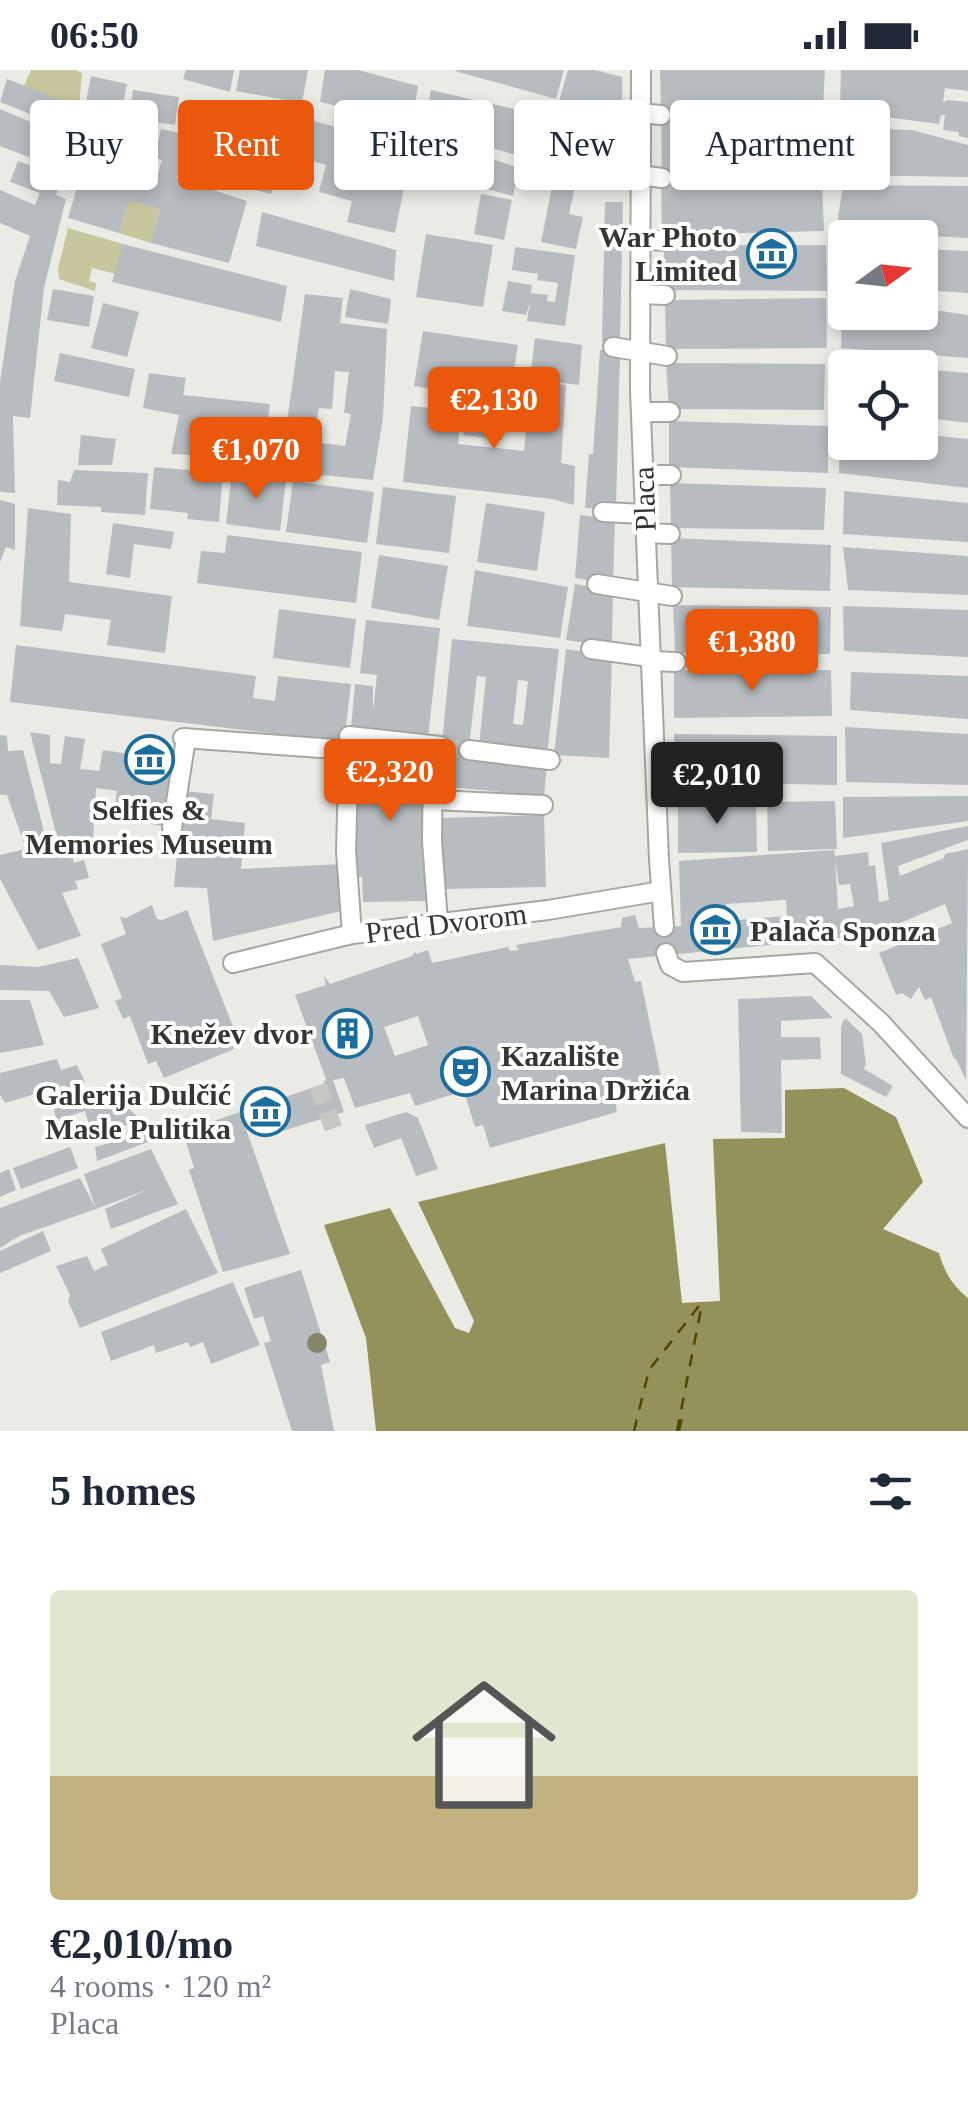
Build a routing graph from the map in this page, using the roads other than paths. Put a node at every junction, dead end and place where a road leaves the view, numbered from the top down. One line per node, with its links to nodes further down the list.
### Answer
1 (636, 70): 2 (street, Placa)
2 (635, 100)
3 (660, 115): 4 (street)
4 (650, 119)
5 (650, 176): 6 (street)
6 (662, 178)
7 (634, 190): 8 (street, Placa)
8 (640, 239): 9 (street); 10 (street, Placa)
9 (663, 241)
10 (640, 294): 11 (street); 13 (street, Placa)
11 (665, 295)
12 (613, 348): 13 (street)
13 (640, 352): 14 (street); 15 (street, Placa)
14 (666, 356)
15 (641, 412): 16 (street); 18 (street, Placa)
16 (670, 412)
17 (672, 475): 18 (street)
18 (644, 476): 20 (street, Placa)
19 (604, 512): 20 (street)
20 (646, 524): 21 (street); 23 (street, Placa)
21 (670, 534)
22 (597, 584): 23 (street)
23 (648, 592): 24 (street); 26 (street, Placa)
24 (672, 596)
25 (592, 648): 26 (street)
26 (650, 659): 27 (street); 29 (street, Placa)
27 (676, 662)
28 (673, 726): 29 (street)
29 (653, 727): 34 (street, Placa)
30 (349, 743): 35 (street); 37 (street); 41 (street)
31 (469, 750): 32 (street)
32 (550, 760)
33 (675, 790): 34 (street)
34 (656, 792): 38 (street, Placa)
35 (432, 800): 36 (street); 39 (street)
36 (543, 805)
37 (172, 828)
38 (661, 891): 39 (street, Pred Dvorom); 40 (street, Placa)
39 (438, 922): 41 (street, Pred Dvorom)
40 (664, 927)
41 (352, 934): 43 (street, Pred Dvorom)
42 (666, 953): 44 (street)
43 (233, 963)
44 (968, 1118)

